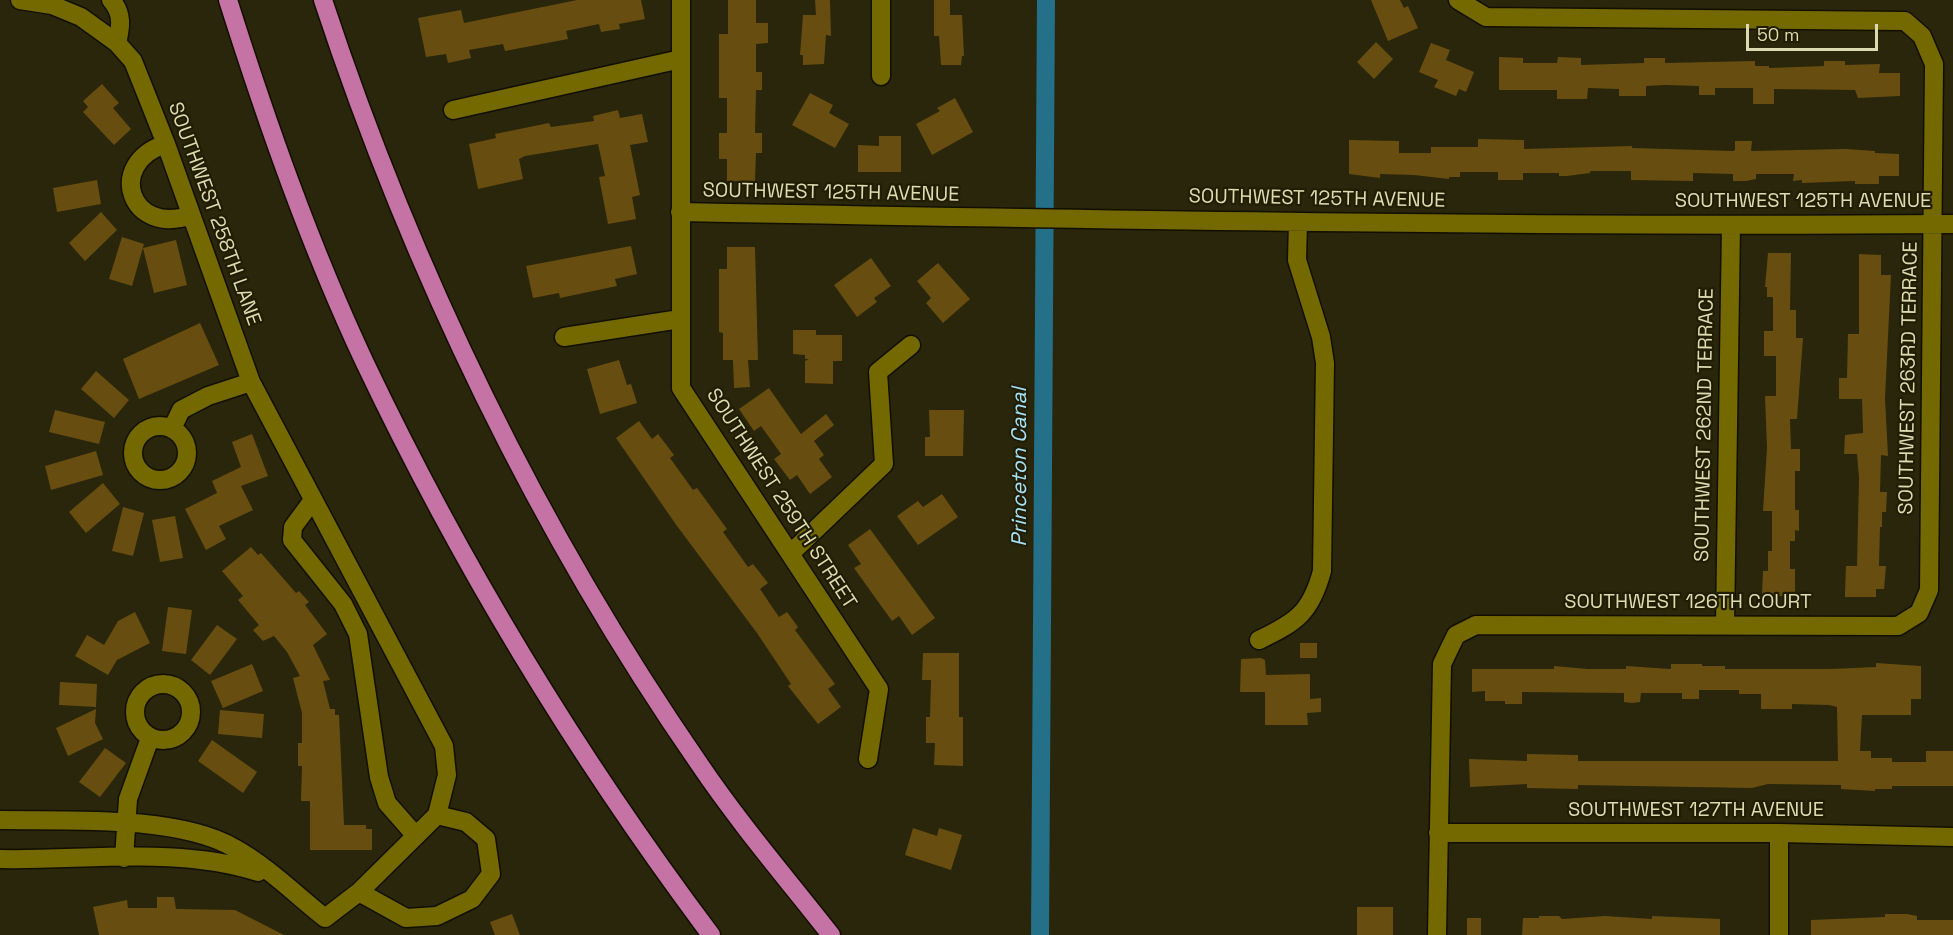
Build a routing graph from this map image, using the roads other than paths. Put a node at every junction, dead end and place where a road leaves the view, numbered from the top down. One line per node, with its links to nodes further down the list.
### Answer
1 (20, 0): 9 (street, SOUTHWEST 258TH LANE)
2 (72, 0): 9 (street)
3 (111, 0): 10 (street)
4 (228, 0): 44 (highway)
5 (324, 0): 45 (highway)
6 (681, 0): 11 (street, SOUTHWEST 259TH STREET)
7 (881, 0): 12 (street)
8 (1458, 1): 18 (street, SOUTHWEST 263RD TERRACE)
9 (52, 4): 10 (street, SOUTHWEST 258TH LANE)
10 (117, 43): 14 (street, SOUTHWEST 258TH LANE)
11 (681, 59): 13 (street); 15 (street, SOUTHWEST 259TH STREET)
12 (881, 76)
13 (453, 110)
14 (166, 144): 16 (street, SOUTHWEST 258TH LANE); 16 (street)
15 (680, 212): 17 (street, SOUTHWEST 125TH AVENUE); 21 (street, SOUTHWEST 259TH STREET)
16 (191, 215): 24 (street, SOUTHWEST 258TH LANE)
17 (1298, 222): 20 (street, SOUTHWEST 125TH AVENUE); 30 (street)
18 (1934, 224): 19 (street, SOUTHWEST 125TH AVENUE); 20 (street, SOUTHWEST 125TH AVENUE); 28 (street, SOUTHWEST 263RD TERRACE)
19 (1953, 224)
20 (1731, 226): 29 (street, SOUTHWEST 262ND TERRACE)
21 (680, 319): 22 (street); 27 (street, SOUTHWEST 259TH STREET)
22 (564, 337)
23 (911, 345): 27 (street)
24 (251, 382): 25 (street); 26 (street, SOUTHWEST 258TH LANE)
25 (172, 429)
26 (313, 500): 33 (street, SOUTHWEST 258TH LANE); 38 (street)
27 (791, 553): 32 (street, SOUTHWEST 259TH STREET)
28 (1919, 613): 29 (street, SOUTHWEST 126TH COURT)
29 (1725, 625): 36 (street, SOUTHWEST 126TH COURT)
30 (1259, 640)
31 (150, 738): 35 (street)
32 (868, 759)
33 (437, 815): 38 (street); 43 (street)
34 (0, 820): 35 (street)
35 (126, 824): 40 (street); 42 (street)
36 (1438, 832): 37 (street, SOUTHWEST 127TH AVENUE); 46 (street)
37 (1779, 833): 39 (street, SOUTHWEST 127TH AVENUE); 47 (street)
38 (416, 836): 43 (street)
39 (1953, 837)
40 (124, 858): 41 (street); 42 (street)
41 (0, 859)
42 (272, 876): 43 (street)
43 (359, 892)
44 (711, 935)
45 (831, 935)
46 (1437, 935)
47 (1779, 935)

